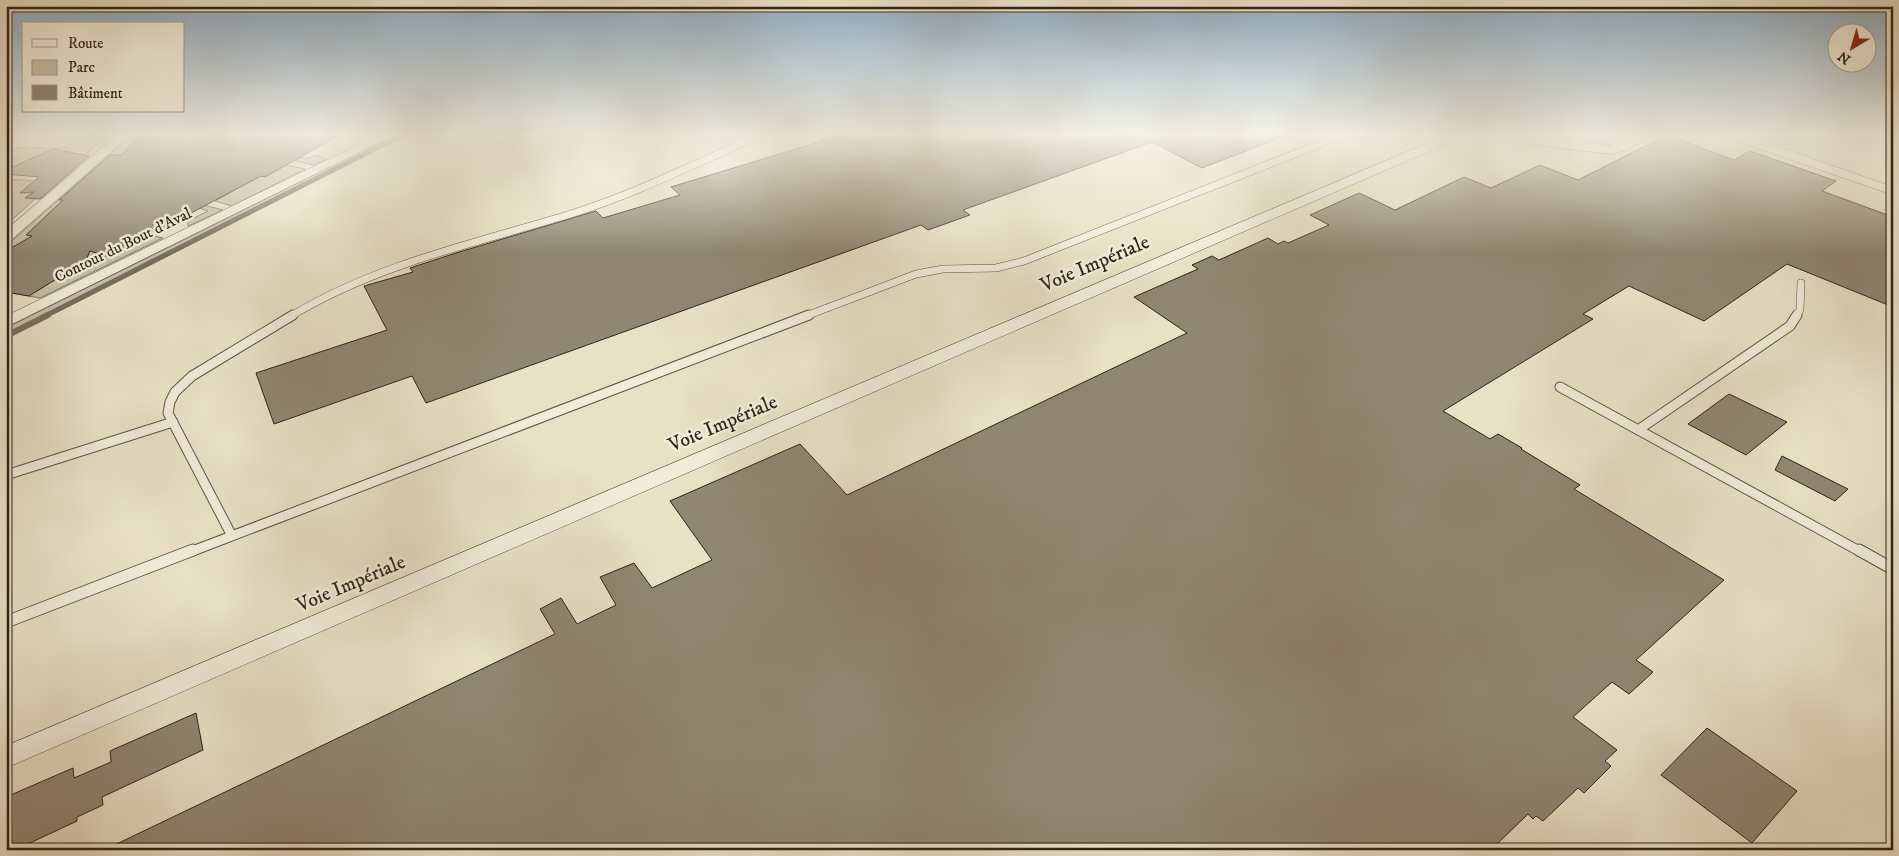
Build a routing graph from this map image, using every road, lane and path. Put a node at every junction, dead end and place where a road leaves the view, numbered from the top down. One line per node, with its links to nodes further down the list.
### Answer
1 (78, 174): 8 (street)
2 (308, 174): 10 (street, Contour du Bout d'Aval)
3 (671, 174): 12 (lane)
4 (1244, 174): 15 (lane)
5 (1365, 174): 18 (street, Voie Impériale)
6 (1844, 174): 7 (street)
7 (1893, 191)
8 (6, 236)
9 (1801, 283): 13 (lane)
10 (6, 322)
11 (1560, 387): 13 (lane)
12 (172, 422): 14 (lane); 15 (lane)
13 (1638, 430): 16 (lane)
14 (6, 476)
15 (232, 536): 17 (lane)
16 (1893, 569)
17 (6, 622)
18 (6, 757)

